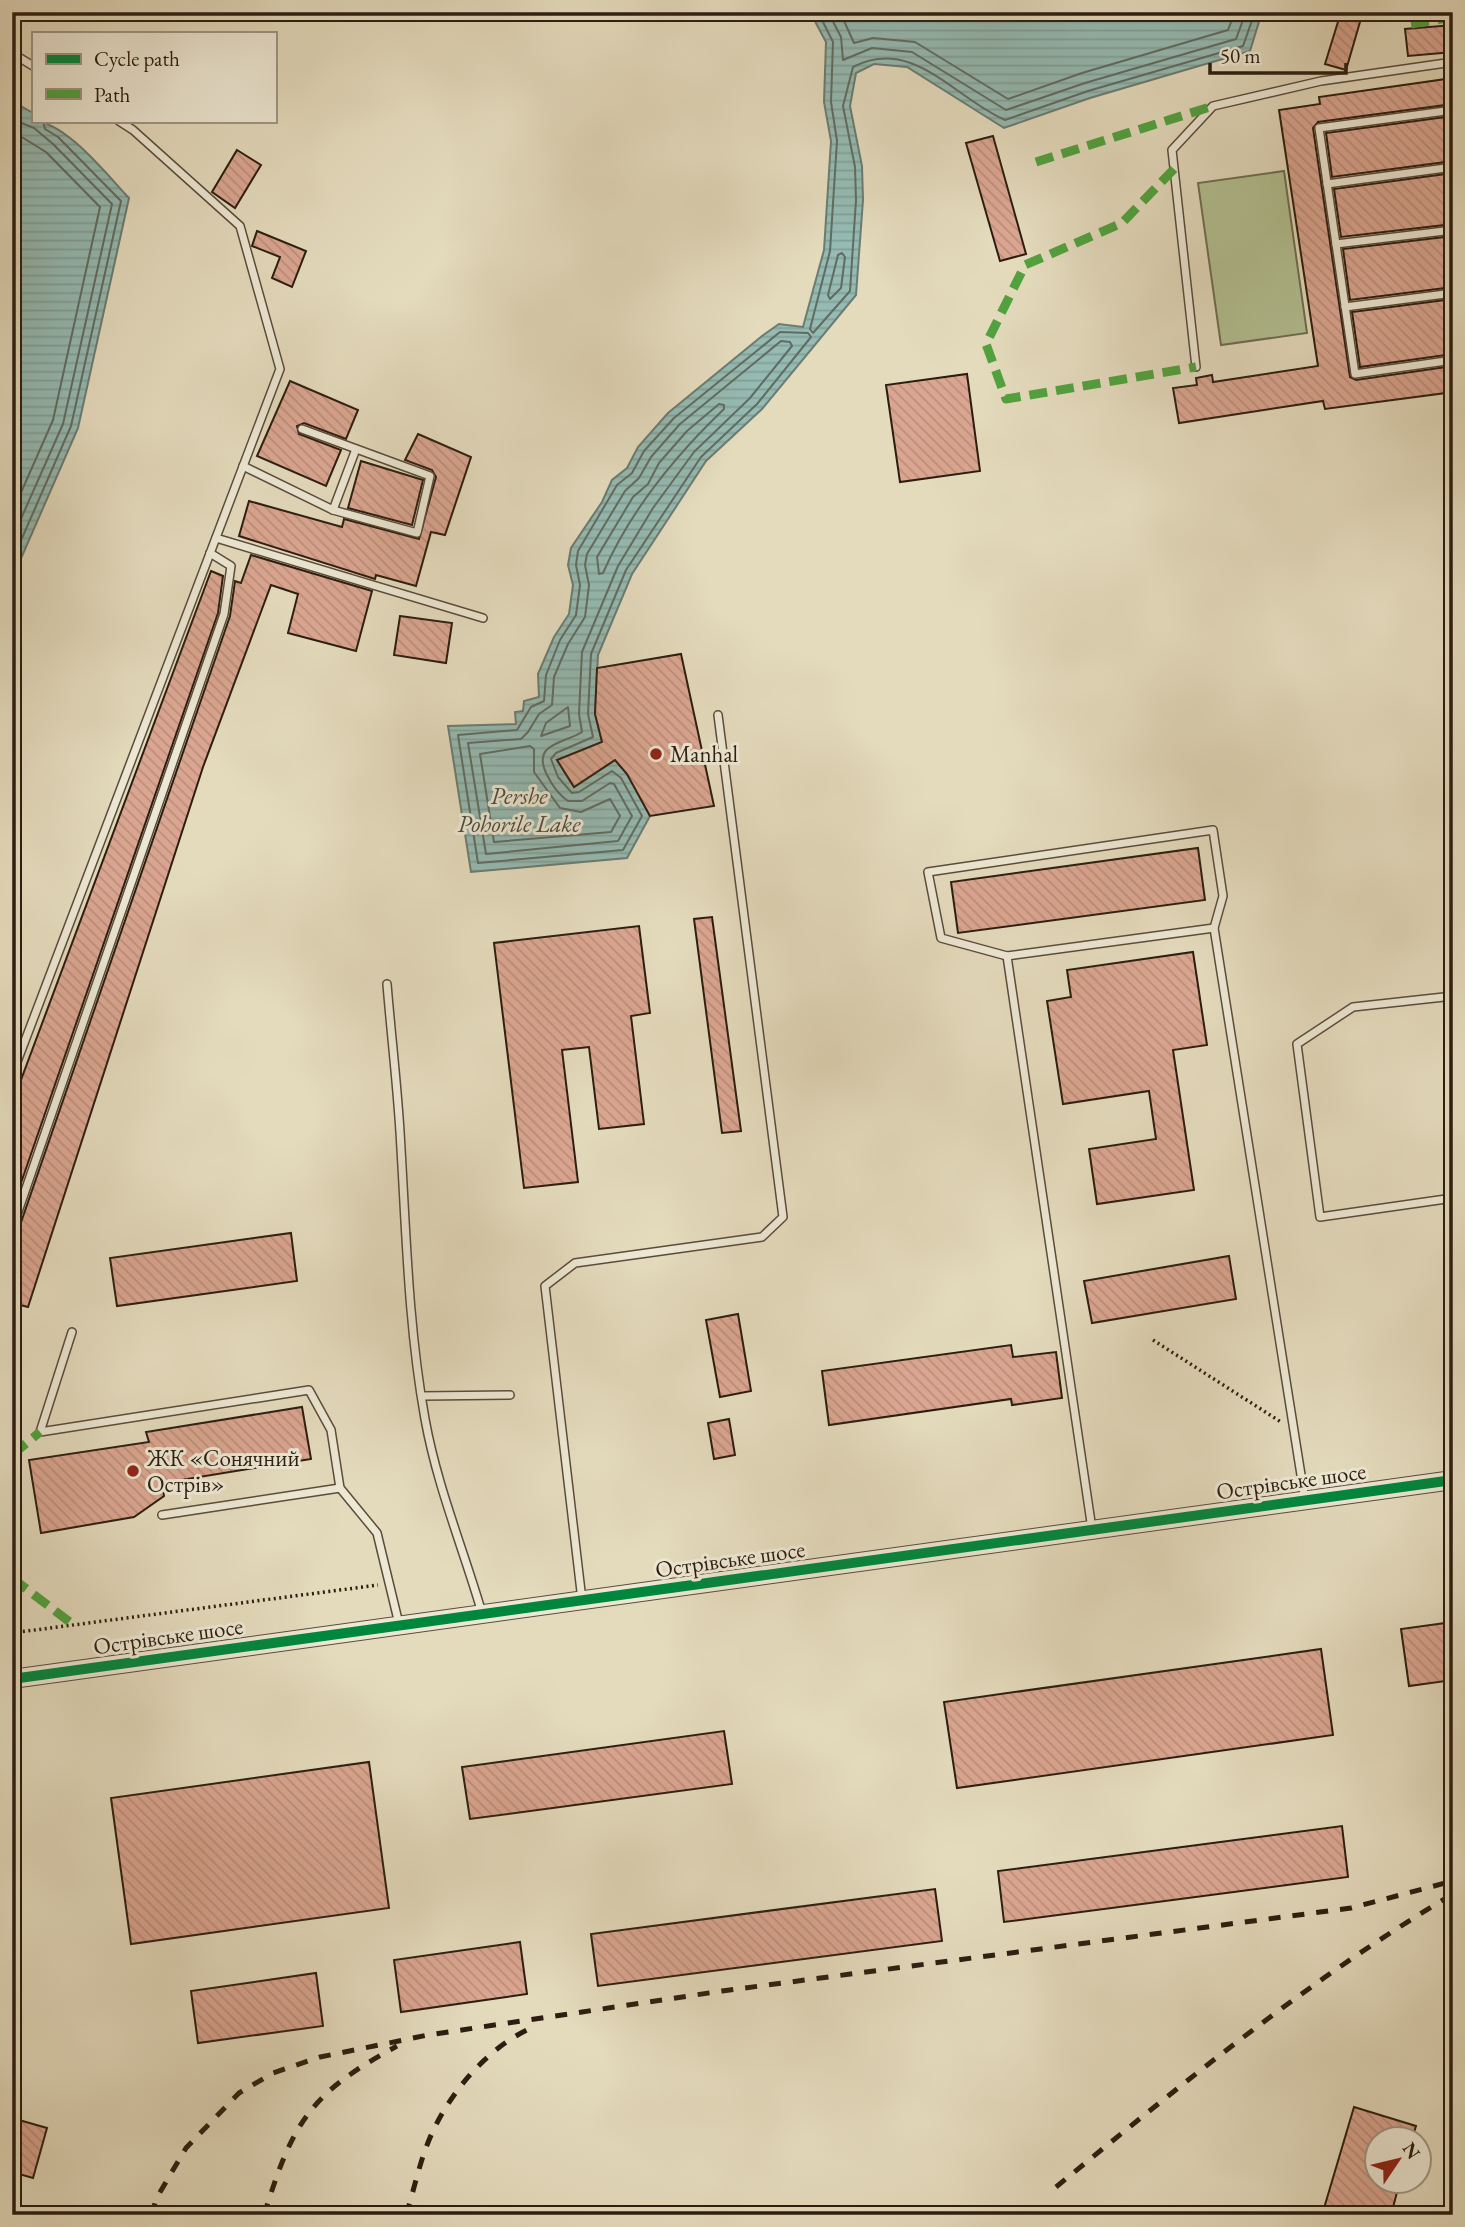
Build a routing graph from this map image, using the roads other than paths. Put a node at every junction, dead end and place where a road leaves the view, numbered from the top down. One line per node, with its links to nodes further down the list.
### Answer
1 (12, 53): 3 (lane)
2 (1453, 62): 13 (lane)
3 (32, 65)
4 (1453, 110): 7 (lane)
5 (121, 122): 16 (lane)
6 (1453, 167): 7 (lane)
7 (1327, 184): 9 (lane)
8 (1453, 230): 9 (lane)
9 (1336, 244): 11 (lane)
10 (1453, 293): 11 (lane)
11 (1345, 307): 12 (lane)
12 (1453, 360)
13 (1196, 368)
14 (302, 429): 15 (lane)
15 (356, 449): 17 (lane); 17 (lane)
16 (243, 466): 17 (lane); 18 (lane)
17 (332, 510)
18 (216, 538): 19 (lane); 20 (lane)
19 (210, 553): 26 (lane); 28 (lane)
20 (483, 618)
21 (718, 715): 37 (lane)
22 (1214, 928): 23 (lane); 23 (lane); 34 (lane)
23 (1007, 956): 36 (lane)
24 (387, 984): 31 (lane)
25 (1453, 996): 27 (lane)
26 (12, 1075)
27 (1453, 1198)
28 (12, 1229)
29 (72, 1332): 33 (lane)
30 (510, 1395): 31 (lane)
31 (422, 1396): 38 (lane)
32 (1453, 1480): 34 (street, Острівське шосе)
33 (340, 1488): 35 (lane); 39 (lane)
34 (1306, 1500): 36 (street, Острівське шосе)
35 (162, 1515)
36 (1092, 1530): 37 (street, Острівське шосе)
37 (583, 1600): 38 (street, Острівське шосе)
38 (482, 1614): 39 (street, Острівське шосе)
39 (400, 1626): 40 (street, Острівське шосе)
40 (12, 1679)

